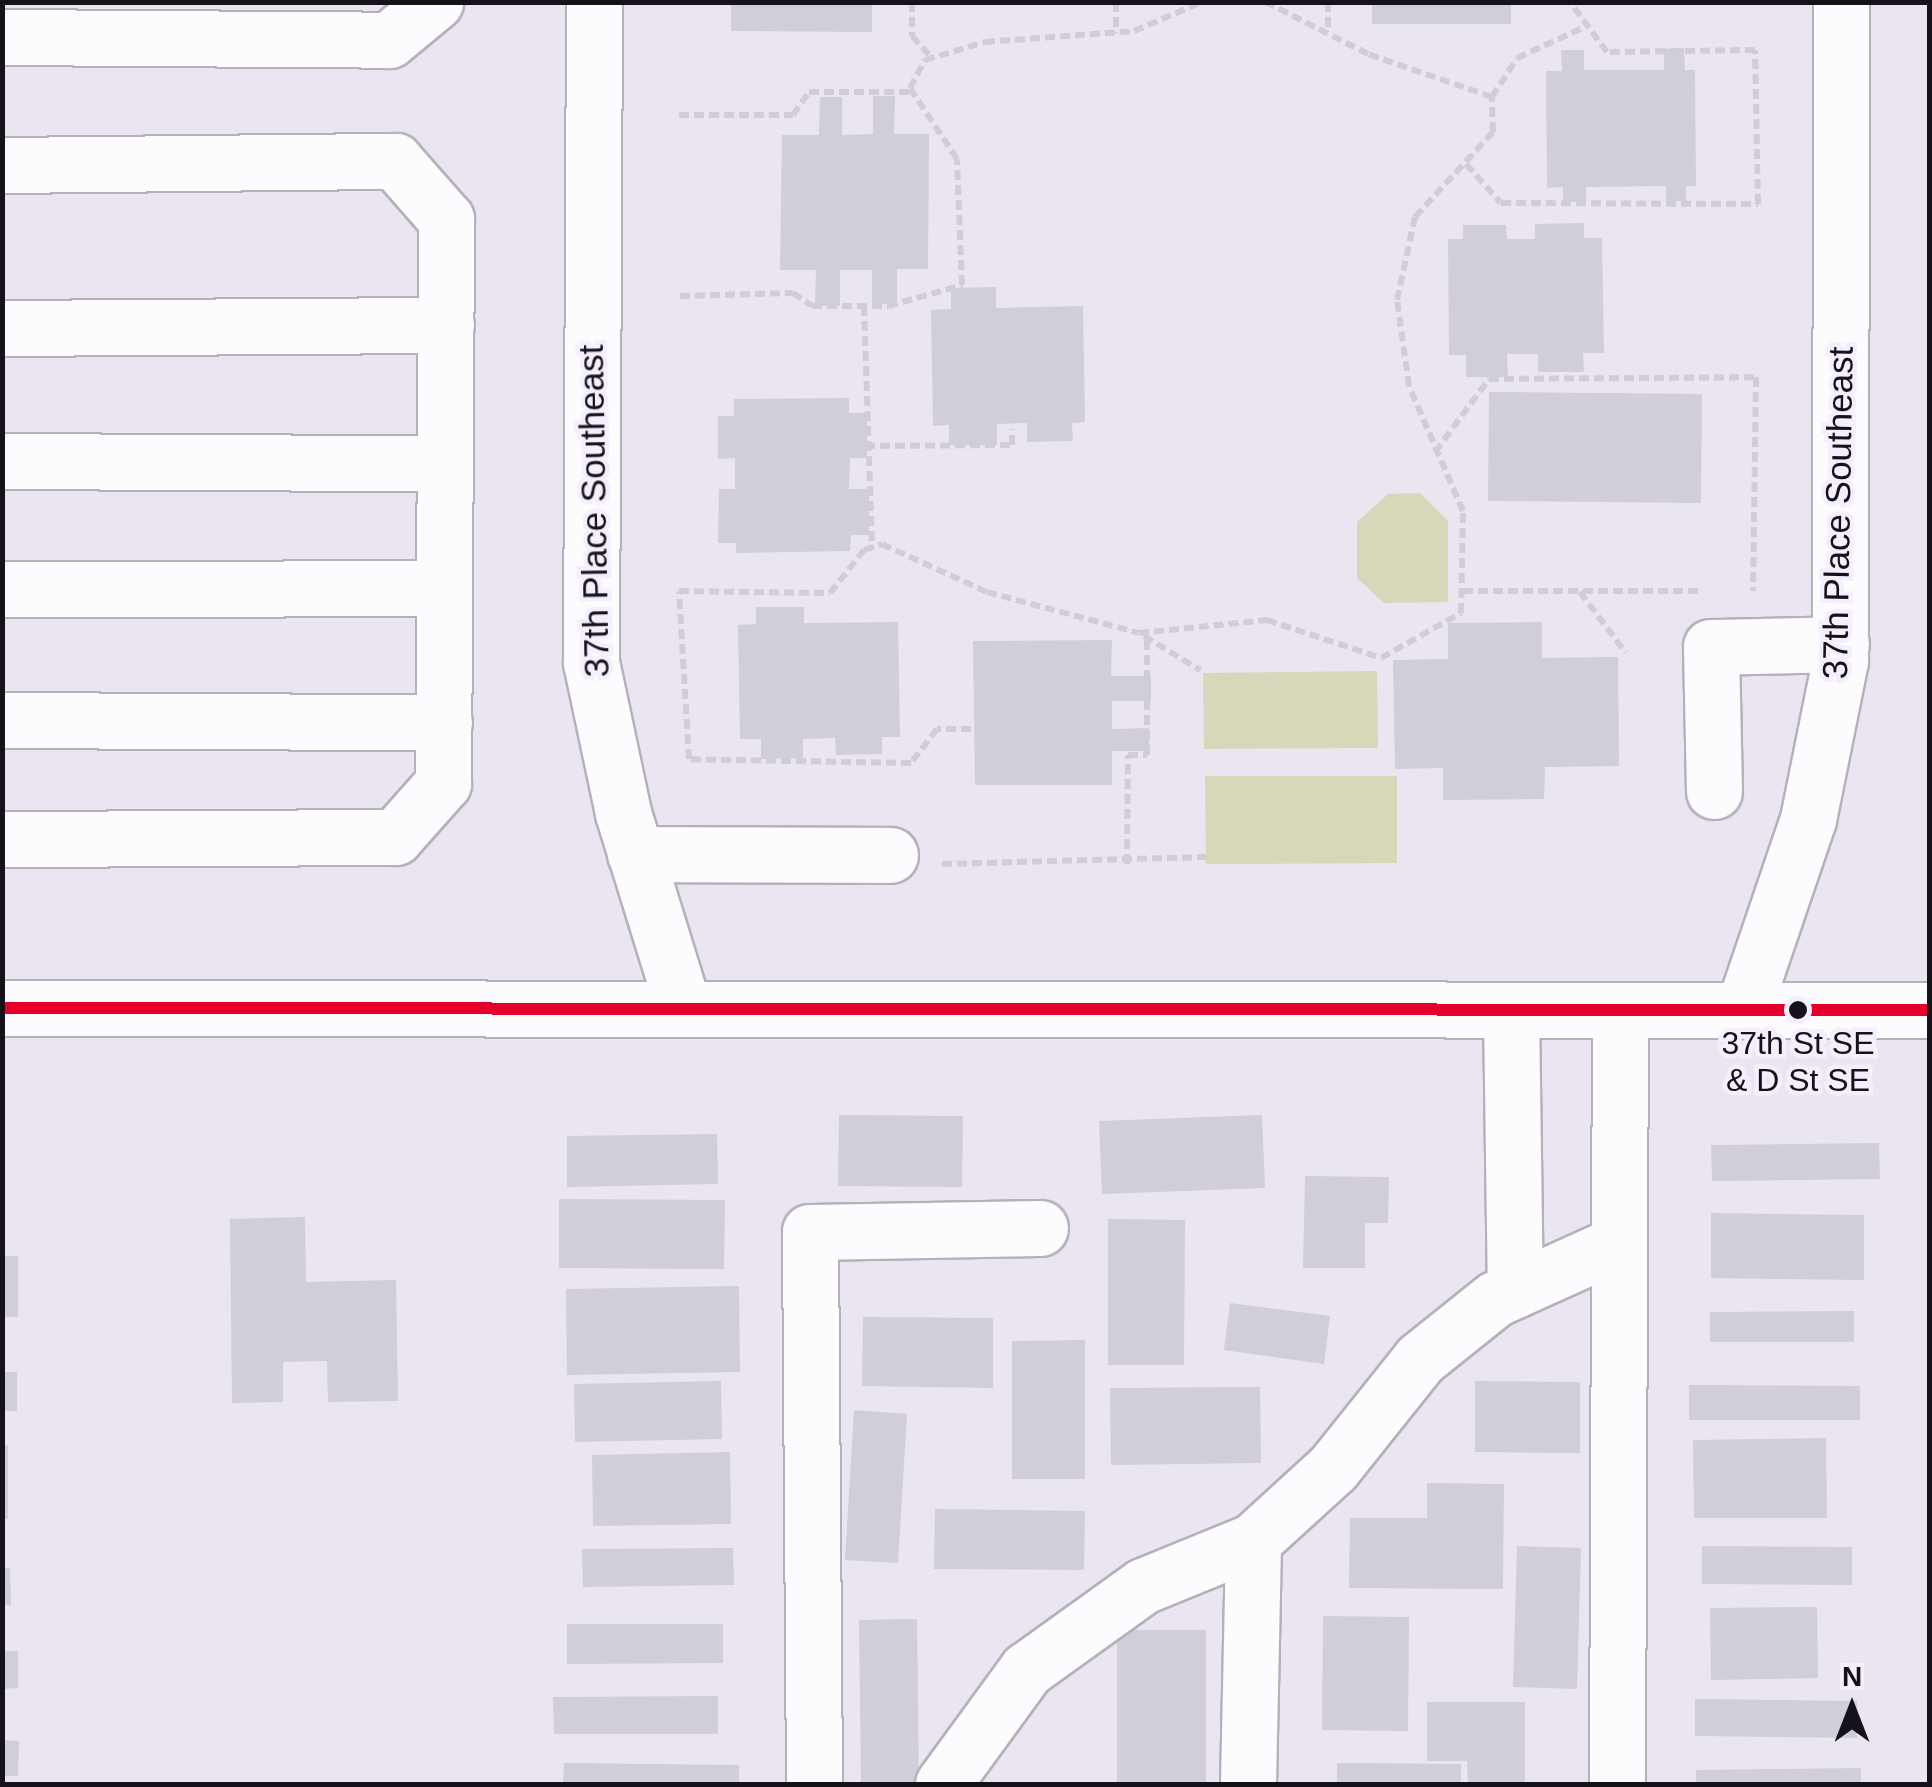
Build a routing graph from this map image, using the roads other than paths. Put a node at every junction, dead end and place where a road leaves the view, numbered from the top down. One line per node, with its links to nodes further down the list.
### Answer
1 (435, 2): 4 (street)
2 (594, 2): 17 (street, 37th Place Southeast)
3 (1841, 2): 12 (street, 37th Place Southeast)
4 (2, 36)
5 (2, 165): 6 (street)
6 (446, 325): 7 (street); 9 (street)
7 (2, 328)
8 (2, 461): 9 (street)
9 (445, 463): 10 (street)
10 (444, 588): 11 (street); 14 (street)
11 (2, 590)
12 (1841, 644): 15 (street); 23 (street, 37th Place Southeast)
13 (2, 720): 14 (street)
14 (444, 722): 16 (street)
15 (1714, 790)
16 (2, 839)
17 (636, 854): 18 (street); 19 (street, 37th Place Southeast)
18 (907, 859)
19 (683, 1007): 20 (street); 21 (street)
20 (2, 1008)
21 (1511, 1010): 22 (street); 27 (street)
22 (1620, 1010): 23 (street); 26 (street)
23 (1743, 1010): 24 (street)
24 (1930, 1010)
25 (1040, 1228): 29 (street)
26 (1617, 1244): 27 (street); 32 (street)
27 (1515, 1290): 28 (street)
28 (1252, 1541): 30 (street); 31 (street)
29 (814, 1784)
30 (943, 1784)
31 (1248, 1784)
32 (1617, 1784)

